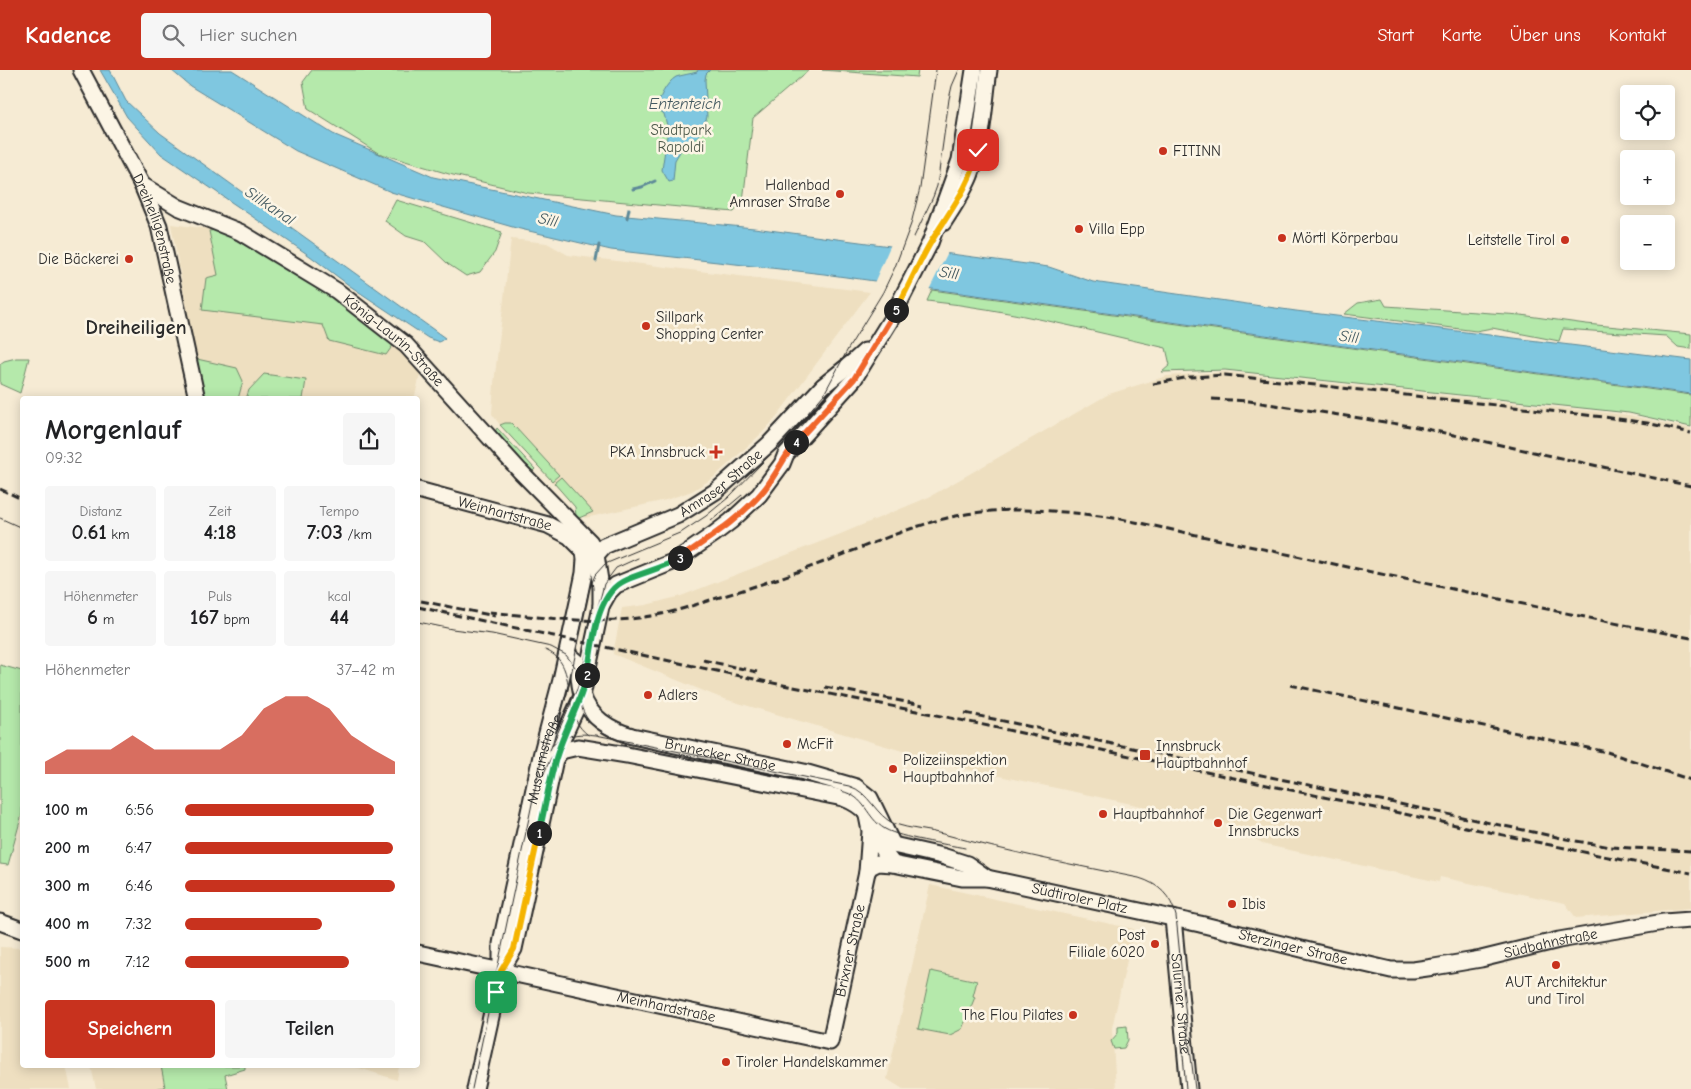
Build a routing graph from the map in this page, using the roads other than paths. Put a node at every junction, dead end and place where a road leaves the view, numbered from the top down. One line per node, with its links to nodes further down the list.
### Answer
1 (82, 70): 5 (street, Dreiheiligenstraße)
2 (974, 70): 4 (street)
3 (989, 70): 4 (street)
4 (962, 176): 8 (street, Amraser Straße)
5 (142, 185): 6 (street, König-Laurin-Straße); 7 (street, Dreiheiligenstraße)
6 (178, 207): 7 (street); 11 (street, König-Laurin-Straße)
7 (160, 226): 9 (street, Dreiheiligenstraße)
8 (890, 321): 11 (street, Amraser Straße); 12 (street, Amraser Straße)
9 (196, 396)
10 (420, 491): 11 (street, Weinhartstraße)
11 (590, 549): 12 (street, Museumstraße); 13 (street, Museumstraße)
12 (601, 607): 15 (street, Museumstraße)
13 (566, 654): 14 (street, Museumstraße); 15 (street)
14 (557, 693): 16 (street, Museumstraße); 30 (street, Museumstraße)
15 (582, 696): 16 (street, Museumstraße); 19 (street, Brunecker Straße)
16 (564, 734): 17 (street); 18 (street, Museumstraße)
17 (578, 747): 18 (street); 19 (street, Brunecker Straße)
18 (556, 759): 30 (street, Museumstraße)
19 (867, 804): 20 (street); 22 (street)
20 (887, 846): 21 (street); 22 (street); 23 (street, Südtiroler Platz)
21 (893, 864): 22 (street, Südtiroler Platz); 23 (street, Südtiroler Platz)
22 (868, 866): 31 (street, Brixner Straße)
23 (987, 878): 24 (street, Südtiroler Platz)
24 (1173, 918): 29 (street, Sterzinger Straße); 33 (street, Salurner Straße)
25 (1691, 920): 29 (street, Südbahnstraße)
26 (0, 922): 27 (street)
27 (20, 929)
28 (420, 953): 30 (street, Meinhardstraße)
29 (1413, 970)
30 (501, 971): 31 (street, Meinhardstraße); 32 (street, Museumstraße)
31 (830, 1042)
32 (475, 1089)
33 (1189, 1089)

